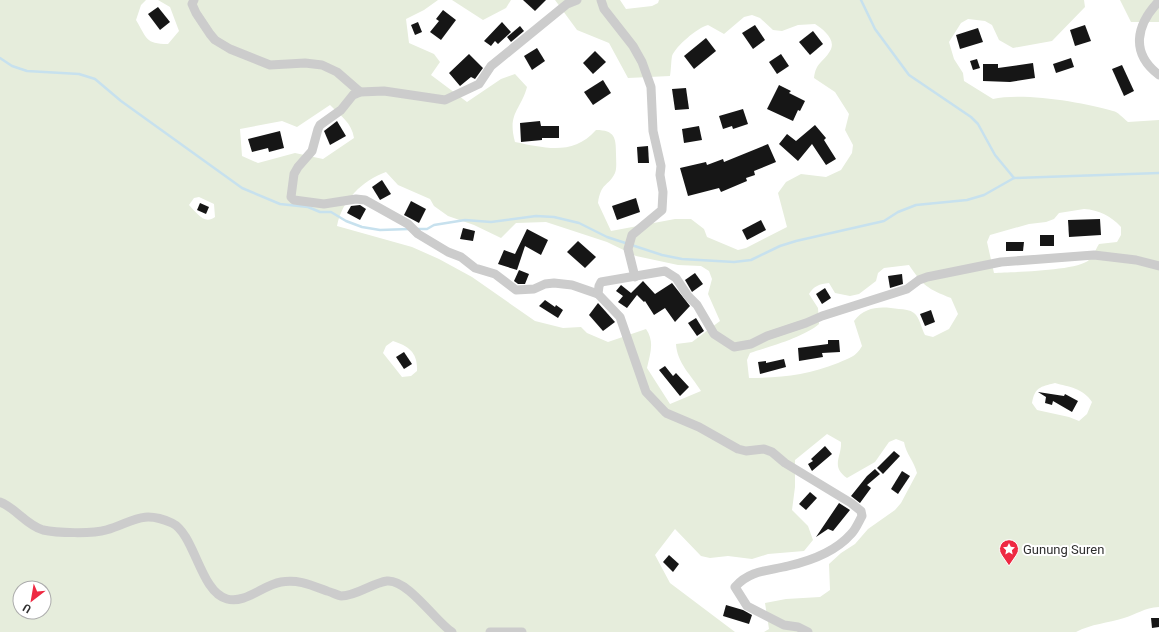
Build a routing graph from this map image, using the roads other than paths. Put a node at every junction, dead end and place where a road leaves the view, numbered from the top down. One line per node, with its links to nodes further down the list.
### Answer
1 (194, 0): 6 (street)
2 (577, 0): 6 (street)
3 (601, 0): 8 (street)
4 (1159, 1): 5 (street)
5 (1159, 75)
6 (360, 92): 9 (street)
7 (1159, 266): 8 (street)
8 (635, 277): 9 (street)
9 (598, 294): 14 (street)
10 (0, 502): 11 (street)
11 (452, 632)
12 (490, 632): 13 (street)
13 (522, 632)
14 (808, 632)

